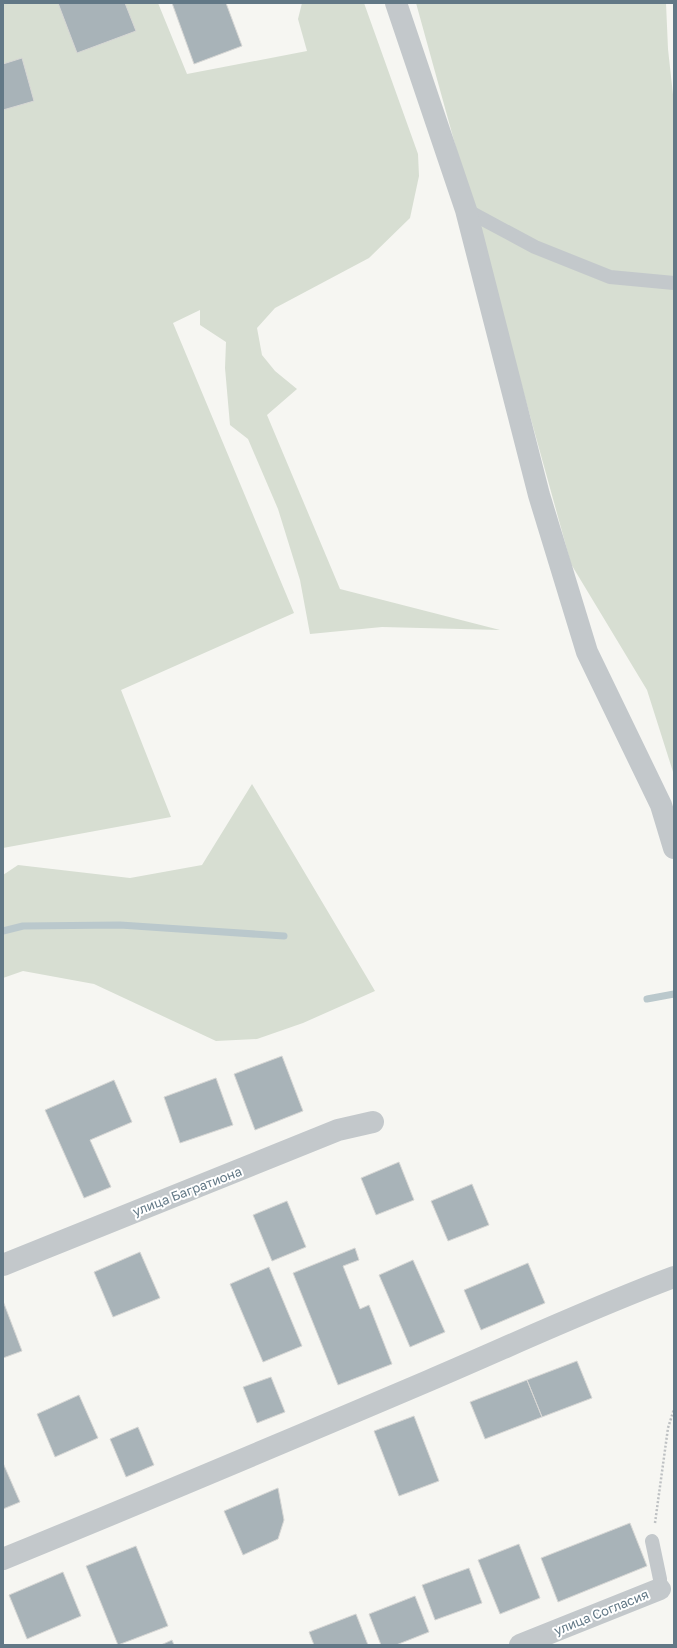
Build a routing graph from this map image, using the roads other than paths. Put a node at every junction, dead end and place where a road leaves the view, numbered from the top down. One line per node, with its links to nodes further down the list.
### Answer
1 (396, 3): 2 (street)
2 (466, 210): 3 (lane); 4 (street)
3 (674, 284)
4 (674, 848)
5 (373, 1122): 6 (street, улица Багратиона)
6 (3, 1265)
7 (674, 1278): 9 (street)
8 (652, 1541): 10 (lane)
9 (3, 1559)
10 (660, 1589): 11 (street, улица Согласия)
11 (520, 1645)

